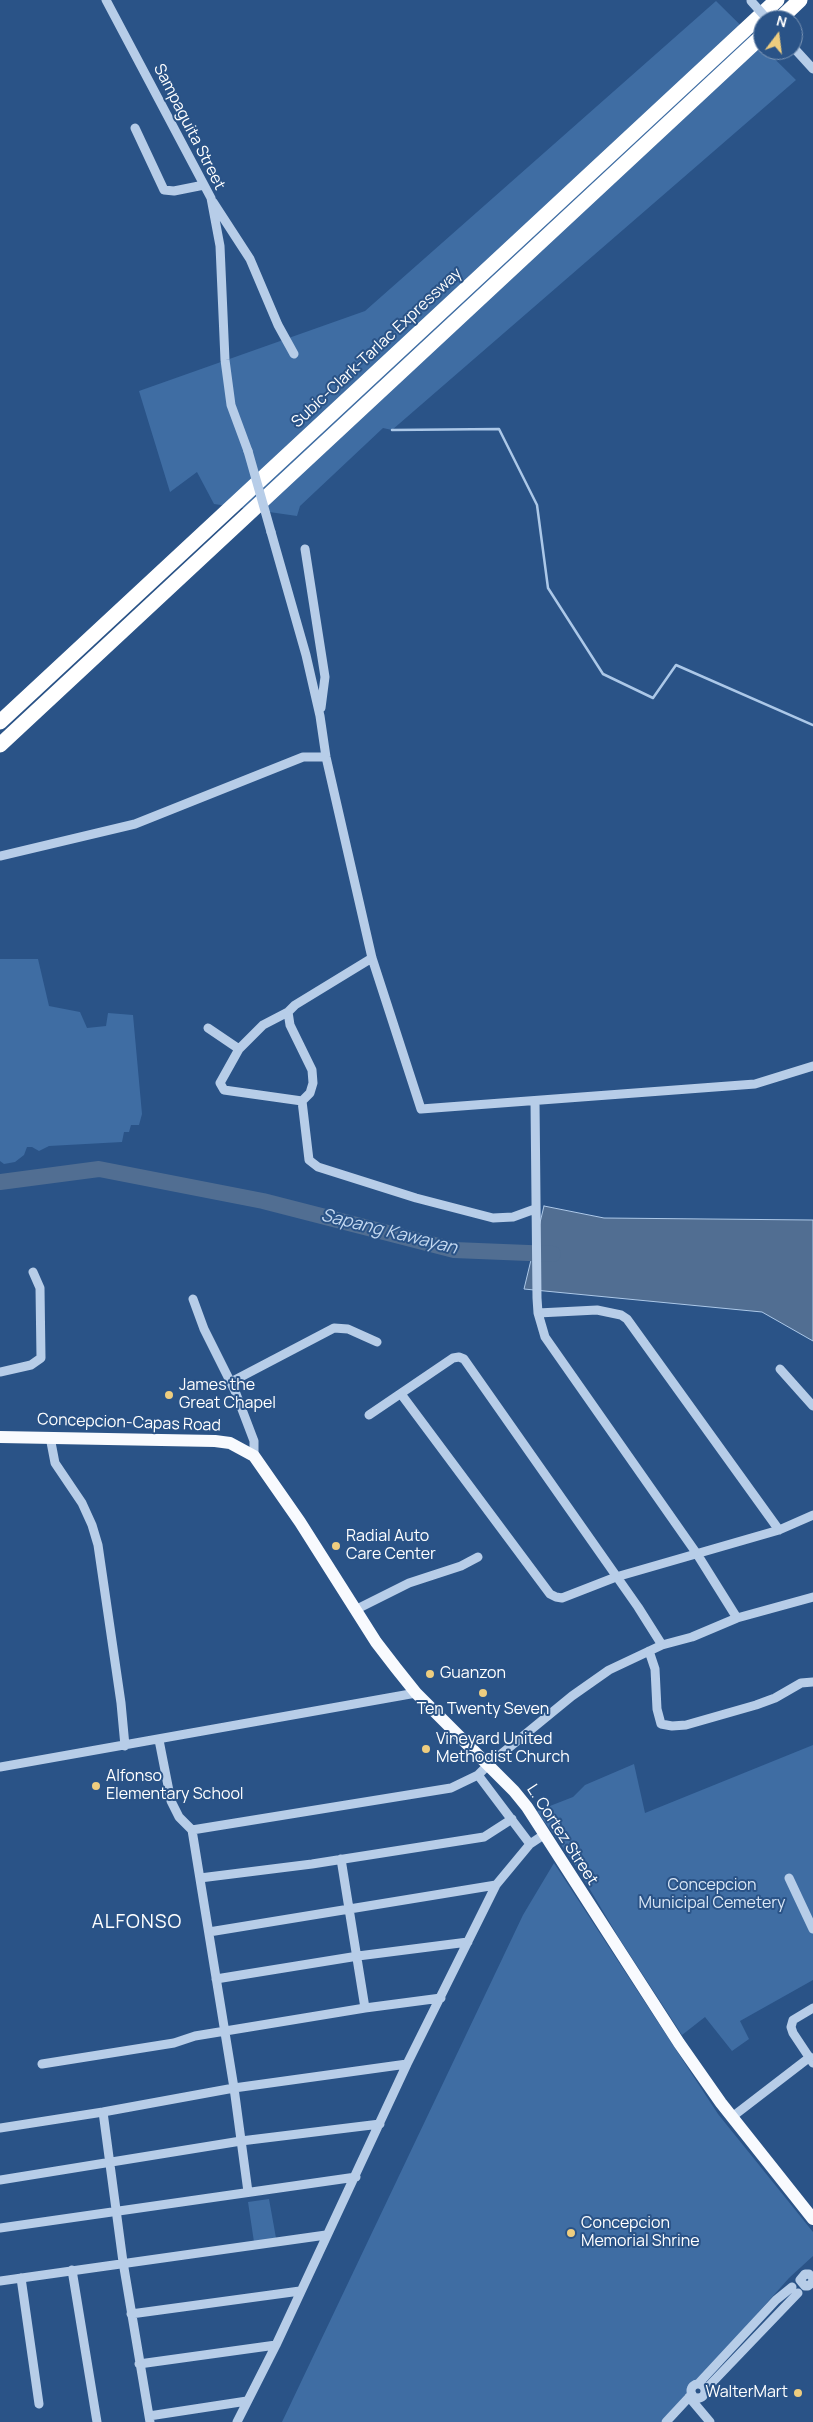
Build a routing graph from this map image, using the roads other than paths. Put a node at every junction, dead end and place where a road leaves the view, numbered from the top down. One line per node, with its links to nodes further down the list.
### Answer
1 (106, 0): 11 (street, Sampaguita Street)
2 (750, 0): 5 (street, bridge)
3 (777, 0): 16 (highway, Subic-Clark-Tarlac Expressway)
4 (800, 0): 6 (highway)
5 (759, 10)
6 (790, 10)
7 (753, 44): 17 (highway, Subic-Clark-Tarlac Expressway)
8 (803, 58): 9 (street)
9 (813, 69)
10 (135, 128): 11 (street)
11 (204, 185): 12 (street, Sampaguita Street)
12 (210, 198): 13 (street); 15 (street, Sampaguita Street, bridge)
13 (294, 354)
14 (305, 549): 15 (street)
15 (320, 716): 18 (street)
16 (0, 722)
17 (0, 745)
18 (326, 757): 19 (street); 20 (street)
19 (0, 856)
20 (372, 958): 21 (street); 25 (street)
21 (288, 1012): 23 (street); 26 (street)
22 (208, 1028): 23 (street)
23 (239, 1049): 26 (street)
24 (813, 1066): 25 (street)
25 (535, 1100): 27 (street)
26 (302, 1101): 27 (street)
27 (535, 1209): 30 (street)
28 (33, 1272): 33 (street)
29 (193, 1300): 34 (street)
30 (538, 1313): 42 (street); 43 (street)
31 (377, 1342): 34 (street)
32 (780, 1369): 36 (street)
33 (0, 1372)
34 (231, 1382): 40 (street)
35 (402, 1394): 37 (street); 45 (street); 45 (street)
36 (813, 1406)
37 (369, 1415)
38 (0, 1437): 39 (main road, Concepcion-Capas Road)
39 (50, 1437): 40 (main road, Concepcion-Capas Road); 54 (street)
40 (254, 1456): 47 (main road, L. Cortez Street)
41 (813, 1516): 42 (street)
42 (779, 1530): 43 (street)
43 (697, 1554): 45 (street); 48 (street)
44 (478, 1557): 47 (street)
45 (616, 1577): 49 (street)
46 (813, 1597): 48 (street)
47 (355, 1610): 52 (main road, L. Cortez Street)
48 (737, 1618): 49 (street)
49 (662, 1645): 50 (street)
50 (649, 1651): 51 (street); 55 (street)
51 (813, 1682)
52 (416, 1693): 53 (street); 55 (main road, L. Cortez Street)
53 (159, 1740): 54 (street); 59 (street)
54 (125, 1746): 56 (street)
55 (489, 1764): 57 (street); 60 (main road, L. Cortez Street)
56 (0, 1767)
57 (478, 1775): 58 (street); 59 (street)
58 (512, 1819): 61 (street); 62 (street)
59 (192, 1830): 63 (street)
60 (545, 1834): 61 (street); 81 (main road, L. Cortez Street)
61 (530, 1844): 65 (street)
62 (341, 1859): 63 (street); 66 (street)
63 (200, 1878): 68 (street)
64 (789, 1878): 67 (street)
65 (496, 1885): 66 (street); 69 (street)
66 (350, 1907): 68 (street); 70 (street)
67 (813, 1930)
68 (209, 1932): 71 (street)
69 (468, 1942): 70 (street); 72 (street)
70 (358, 1956): 71 (street); 73 (street)
71 (216, 1979): 75 (street)
72 (441, 1998): 73 (street); 78 (street)
73 (365, 2008): 75 (street)
74 (813, 2008): 76 (street)
75 (224, 2032): 77 (street); 79 (street)
76 (811, 2060): 81 (street)
77 (42, 2064)
78 (407, 2064): 79 (street); 82 (street)
79 (234, 2088): 80 (street); 84 (street)
80 (103, 2112): 83 (street); 85 (street)
81 (732, 2117): 90 (main road, L. Cortez Street)
82 (380, 2124): 84 (street); 86 (street)
83 (0, 2128)
84 (241, 2141): 85 (street); 88 (street)
85 (111, 2164): 87 (street); 89 (street)
86 (356, 2177): 88 (street); 92 (street)
87 (0, 2180)
88 (248, 2192): 89 (street)
89 (115, 2212): 91 (street); 93 (street)
90 (813, 2219)
91 (0, 2228)
92 (326, 2235): 93 (street); 98 (street)
93 (123, 2262): 94 (street); 99 (street)
94 (72, 2270): 95 (street); 106 (street)
95 (21, 2278): 96 (street); 104 (street)
96 (0, 2281)
97 (804, 2282): 102 (street)
98 (300, 2291): 99 (street); 100 (street)
99 (131, 2314): 101 (street)
100 (276, 2345): 101 (street); 103 (street)
101 (139, 2364): 105 (street)
102 (691, 2395): 108 (street); 109 (street)
103 (247, 2401): 105 (street); 107 (street)
104 (39, 2404)
105 (149, 2419)
106 (97, 2422)
107 (237, 2422)
108 (666, 2422)
109 (710, 2422)

